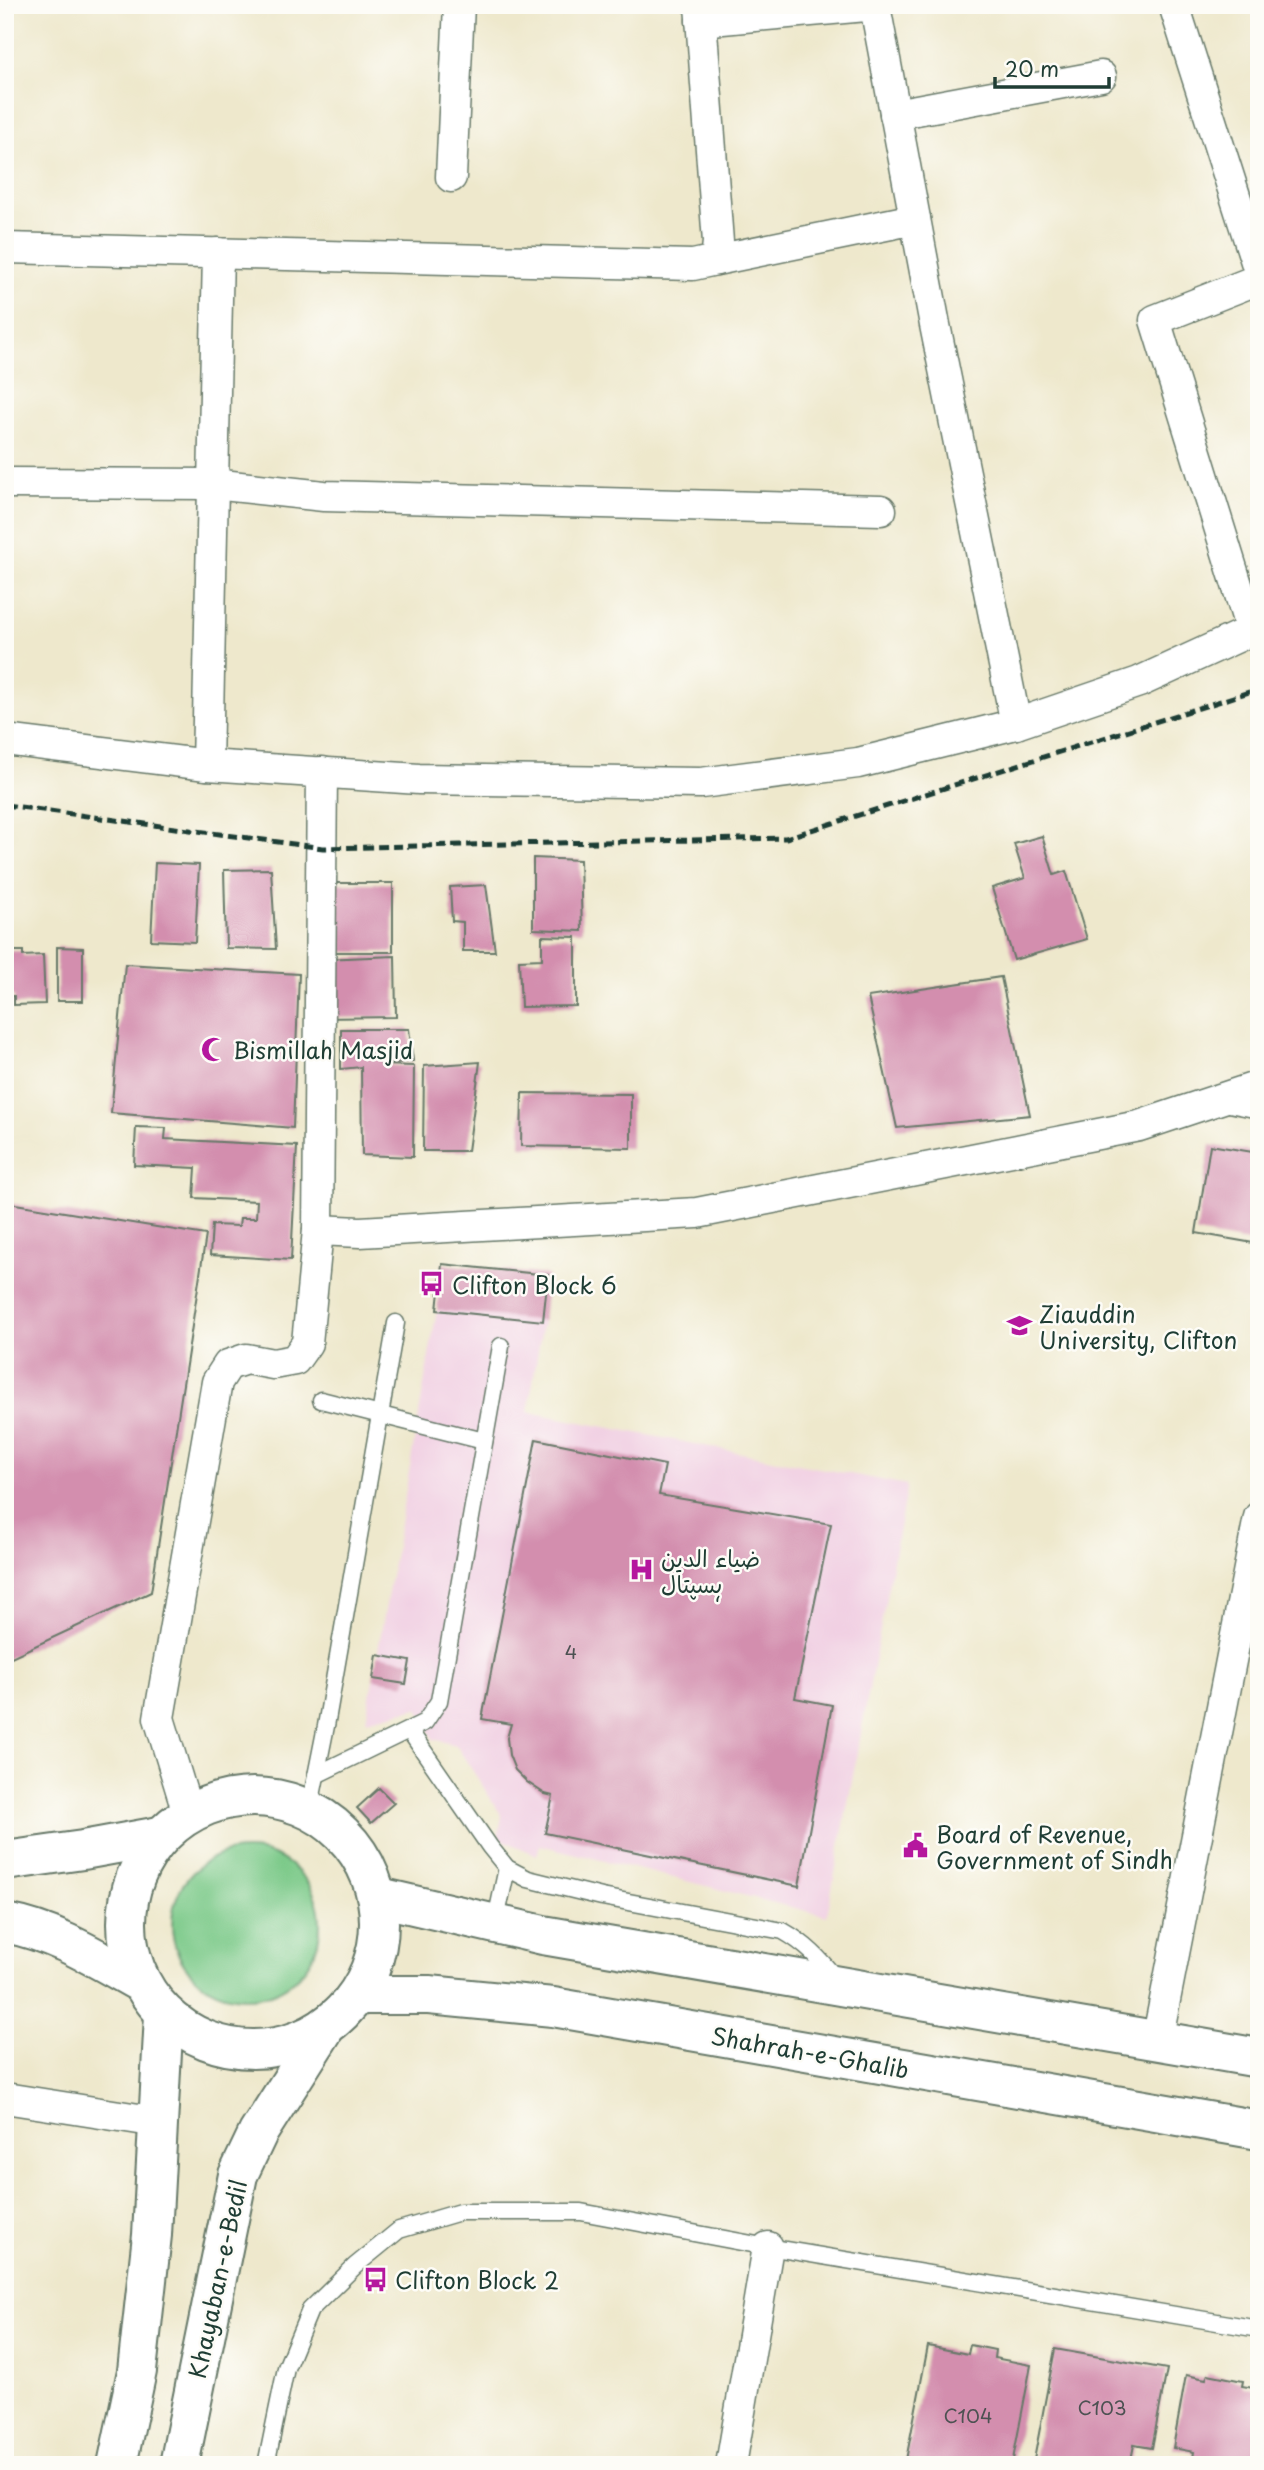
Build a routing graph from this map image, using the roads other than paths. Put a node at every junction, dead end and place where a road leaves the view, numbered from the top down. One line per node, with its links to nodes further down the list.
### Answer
1 (459, 5): 7 (street)
2 (876, 5): 4 (street); 6 (street)
3 (1174, 5): 12 (street)
4 (700, 13): 11 (street)
5 (1101, 76): 6 (street)
6 (895, 114): 8 (street)
7 (451, 177)
8 (915, 219): 11 (street); 18 (street)
9 (5, 248): 10 (street)
10 (218, 253): 11 (street); 15 (street)
11 (716, 260)
12 (1259, 271)
13 (1259, 279): 17 (street)
14 (5, 483): 15 (street)
15 (213, 484): 16 (street); 20 (street)
16 (881, 510)
17 (1255, 628): 18 (street)
18 (1016, 724): 21 (street)
19 (5, 740): 20 (street)
20 (207, 765): 21 (street)
21 (322, 772): 25 (street)
22 (1259, 1086): 23 (street)
23 (1214, 1101): 24 (lane); 25 (street)
24 (1259, 1110)
25 (318, 1230): 34 (street)
26 (396, 1323): 29 (lane)
27 (500, 1346): 30 (lane)
28 (321, 1400): 29 (lane)
29 (381, 1414): 30 (lane); 33 (lane)
30 (484, 1441): 32 (lane)
31 (1259, 1517): 45 (street)
32 (409, 1730): 33 (lane); 36 (lane)
33 (313, 1793): 34 (main road); 37 (main road)
34 (174, 1825): 35 (main road); 40 (main road)
35 (5, 1861)
36 (508, 1868): 39 (lane); 41 (lane)
37 (379, 1897): 39 (main road); 42 (main road)
38 (5, 1923): 40 (main road)
39 (495, 1924): 41 (main road)
40 (139, 1982): 43 (main road)
41 (842, 1987): 45 (main road)
42 (359, 1996): 44 (main road); 49 (main road, Shahrah-e-Ghalib)
43 (164, 2015): 44 (main road); 48 (main road)
44 (323, 2031): 53 (main road, Khayaban-e-Bedil)
45 (1157, 2041): 46 (main road)
46 (1259, 2058)
47 (5, 2098): 48 (street)
48 (158, 2122): 52 (main road)
49 (1259, 2130)
50 (768, 2247): 51 (lane); 54 (lane); 55 (street)
51 (1259, 2329)
52 (117, 2465)
53 (179, 2465)
54 (266, 2465)
55 (731, 2465)

